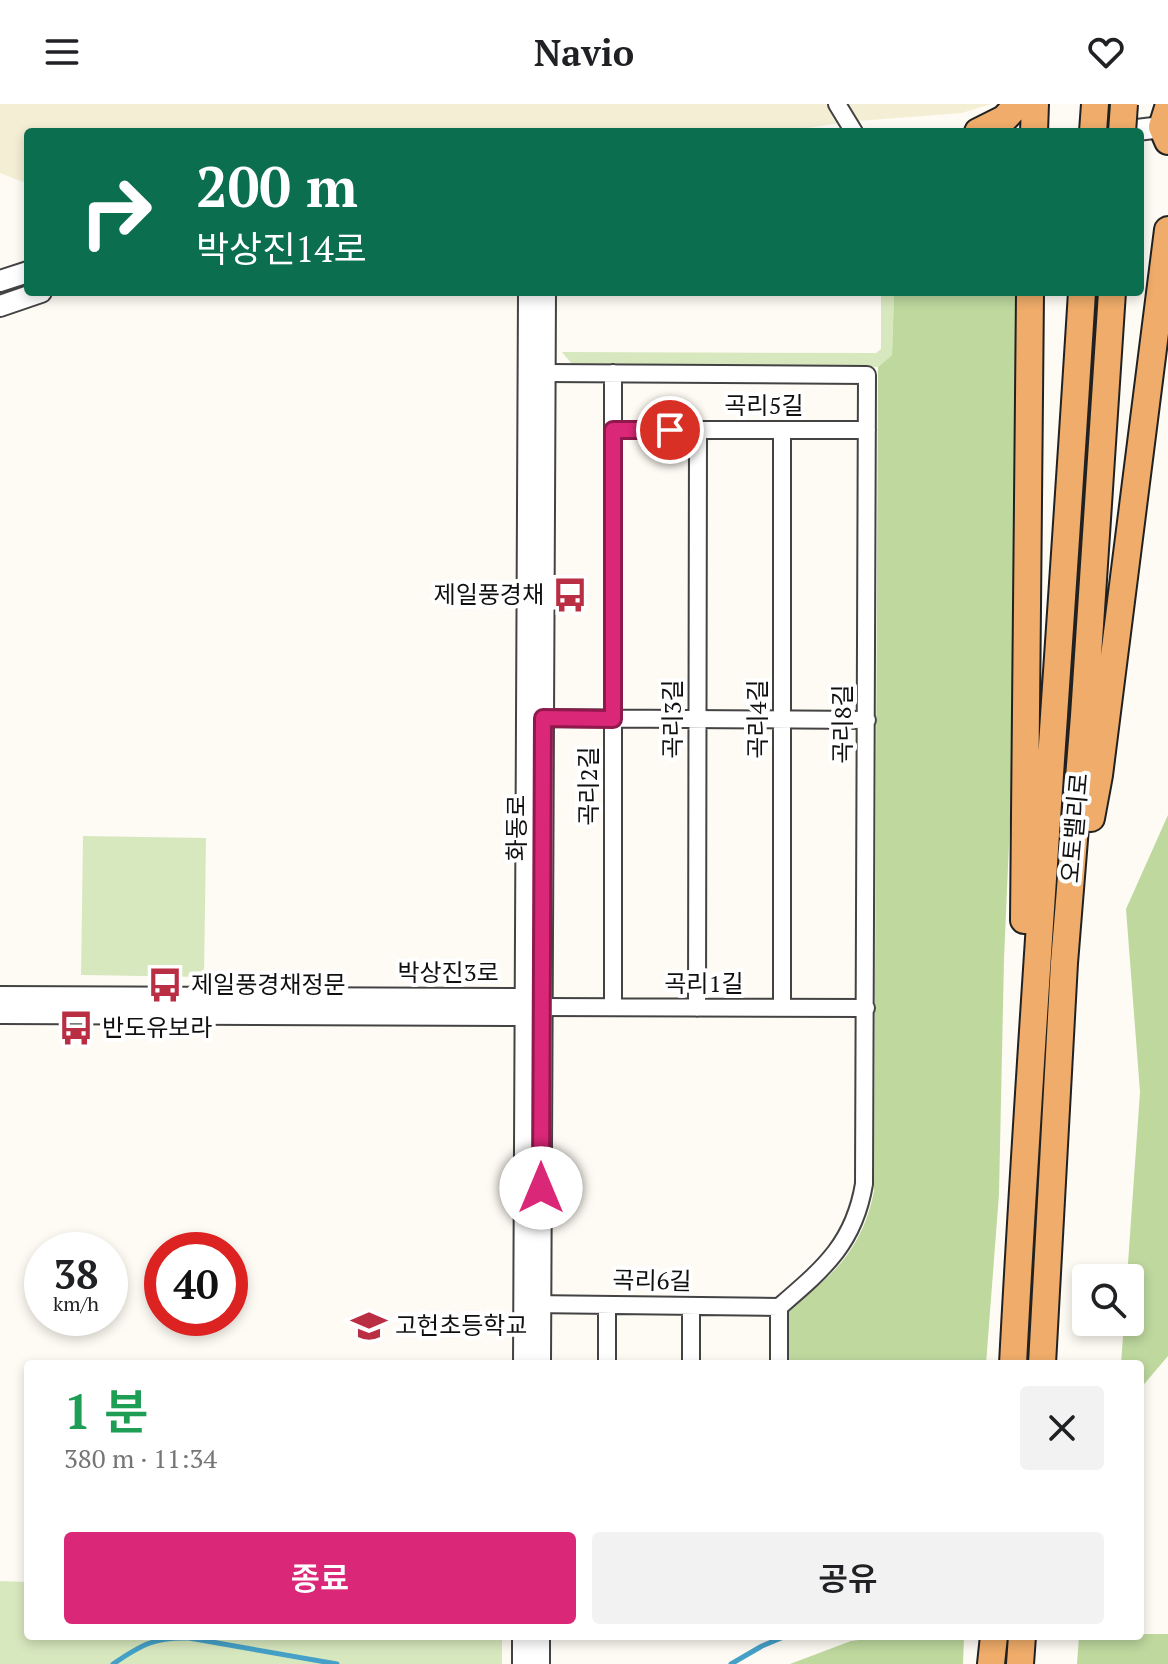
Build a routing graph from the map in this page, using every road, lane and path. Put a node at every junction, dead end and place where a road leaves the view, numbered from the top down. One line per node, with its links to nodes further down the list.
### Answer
1 (837, 104): 7 (street)
2 (1018, 104): 8 (highway)
3 (1035, 104): 9 (highway)
4 (1095, 104): 10 (highway)
5 (1124, 104): 11 (highway, bridge)
6 (1166, 125): 12 (street)
7 (852, 128)
8 (986, 128)
9 (1034, 128)
10 (1093, 128)
11 (1121, 128)
12 (1144, 128)
13 (1168, 230): 34 (highway)
14 (24, 273): 15 (street)
15 (0, 281)
16 (29, 296): 22 (street)
17 (529, 296): 29 (street, 화동로)
18 (545, 296): 23 (street, 화동로)
19 (1030, 296): 42 (highway)
20 (1082, 296): 42 (highway, 오토밸리로)
21 (1112, 296): 34 (highway, 오토밸리로)
22 (0, 306)
23 (545, 373): 24 (street, 곡리8길); 29 (street, 화동로)
24 (613, 373): 25 (street, 곡리2길); 28 (street, 곡리8길)
25 (613, 430): 26 (street, 곡리5길); 30 (street, 곡리2길)
26 (698, 430): 27 (street, 곡리5길); 31 (street, 곡리3길)
27 (782, 430): 28 (street, 곡리5길); 32 (street, 곡리4길)
28 (867, 430): 33 (street, 곡리8길)
29 (535, 718): 30 (street); 36 (street, 화동로)
30 (613, 719): 31 (street); 37 (street, 곡리2길)
31 (697, 719): 32 (street); 38 (street, 곡리3길)
32 (782, 720): 33 (street); 39 (street, 곡리4길)
33 (867, 720): 40 (street, 곡리8길)
34 (1064, 963): 53 (highway, 오토밸리로)
35 (0, 997): 36 (street, 박상진3로)
36 (531, 1007): 37 (street, 곡리1길); 41 (street, 박상진3로); 43 (street, 화동로)
37 (613, 1007): 38 (street, 곡리1길)
38 (697, 1008): 39 (street, 곡리1길)
39 (782, 1008): 40 (street, 곡리1길)
40 (866, 1008): 46 (street, 곡리8길)
41 (0, 1013)
42 (1029, 1063): 52 (highway, 오토밸리로)
43 (532, 1304): 44 (street, 곡리6길); 47 (street, 화동로); 48 (street, 화동로)
44 (607, 1305): 45 (street, 곡리6길); 49 (street)
45 (691, 1306): 46 (street, 곡리6길); 50 (street)
46 (779, 1307): 51 (street)
47 (525, 1360)
48 (539, 1360)
49 (607, 1360)
50 (691, 1360)
51 (779, 1360)
52 (1013, 1360)
53 (1042, 1360)
54 (523, 1640): 56 (street)
55 (539, 1640): 57 (street)
56 (523, 1664)
57 (539, 1664)

